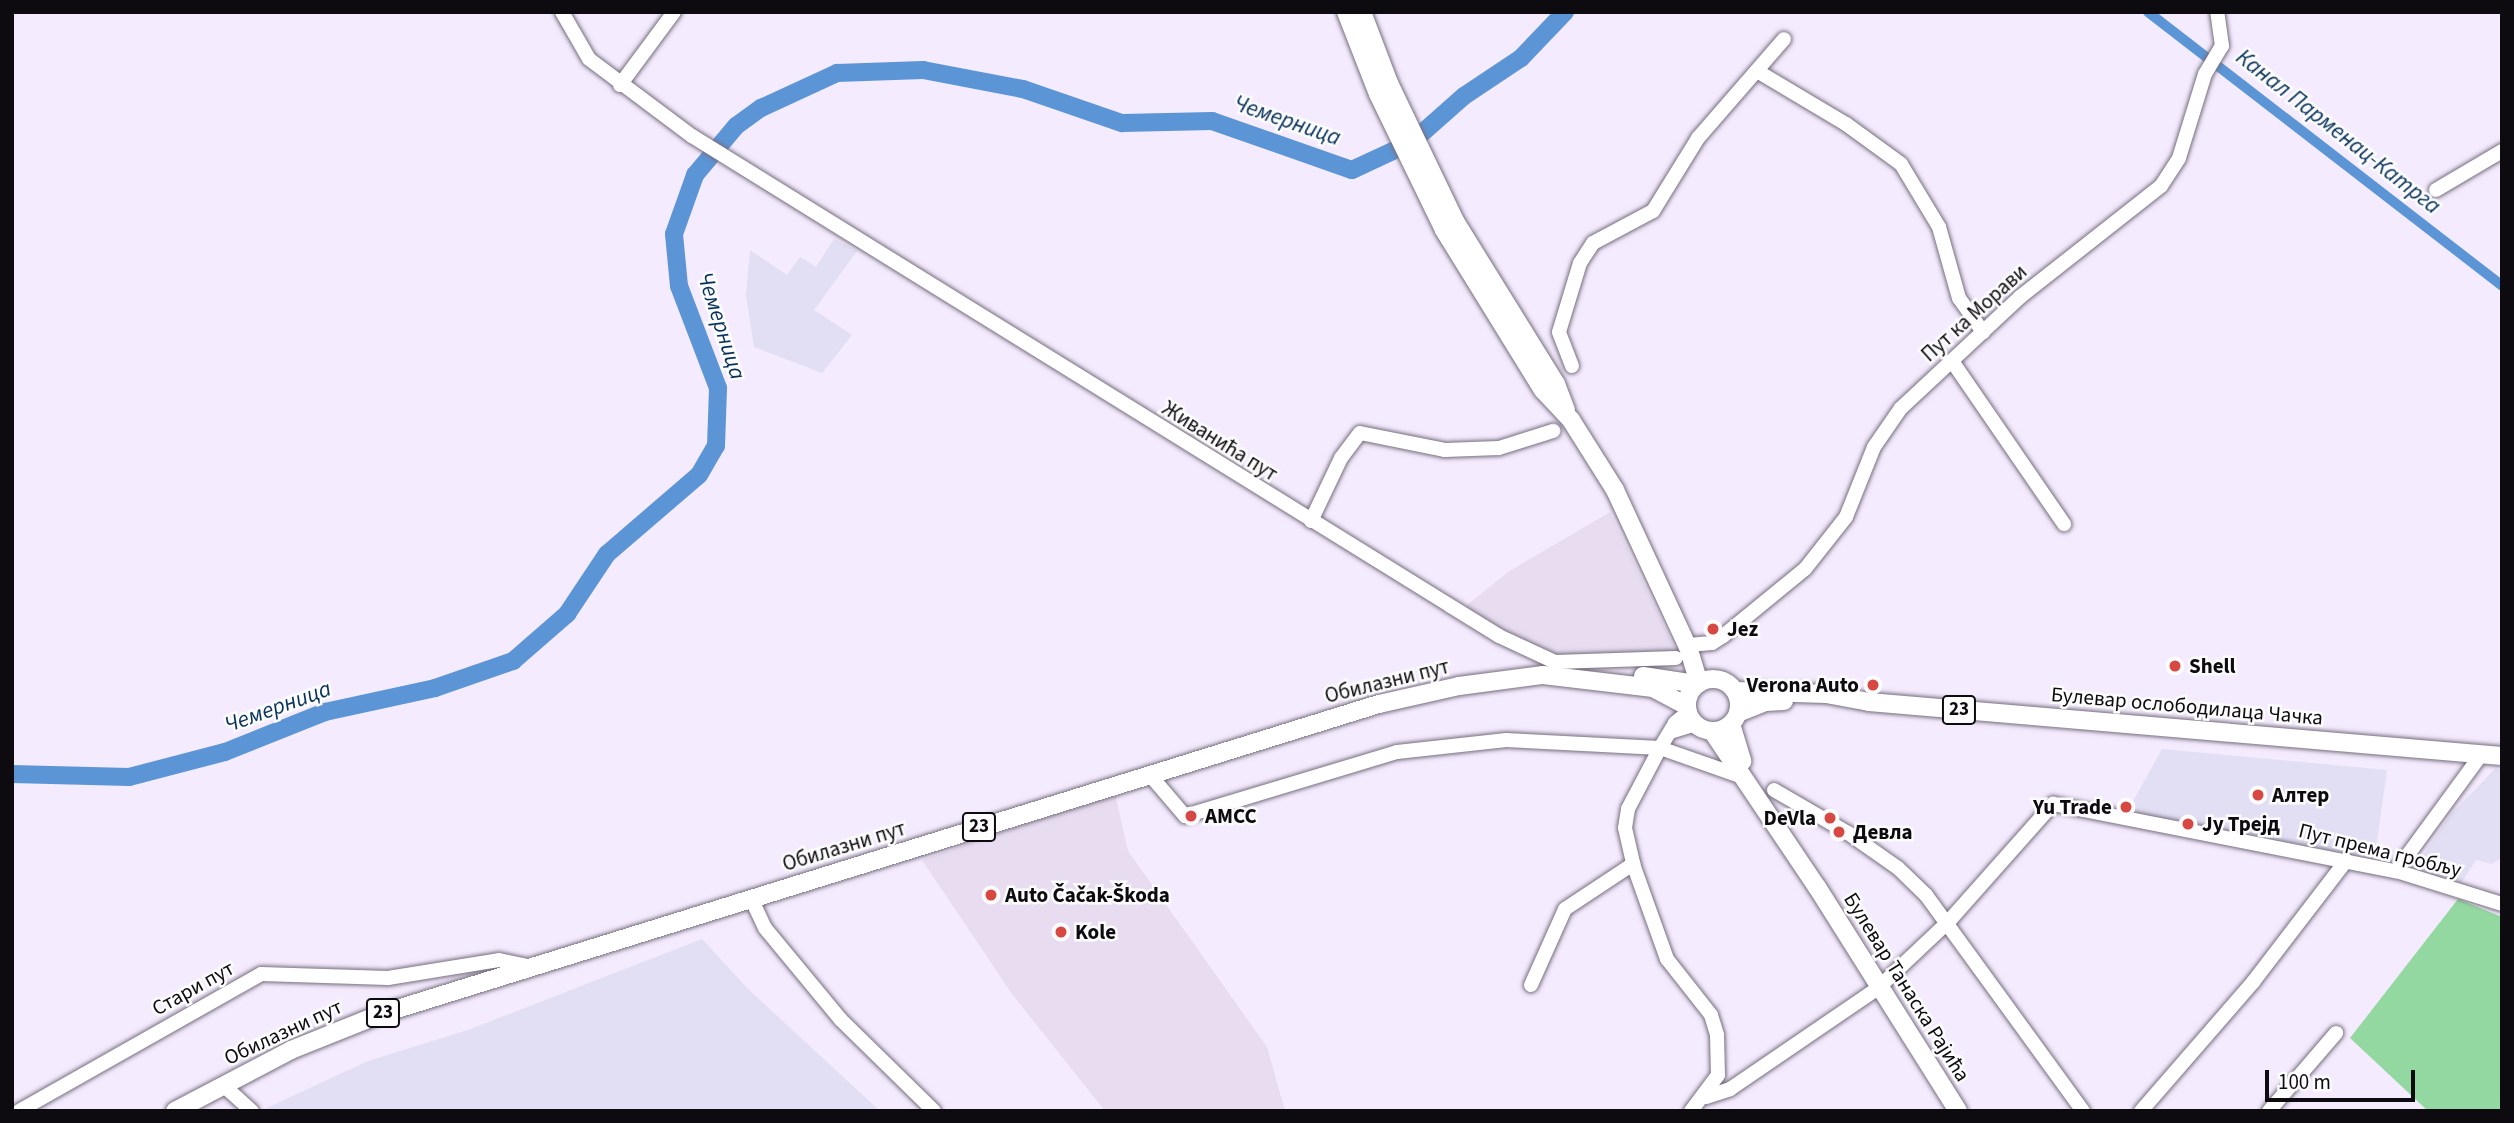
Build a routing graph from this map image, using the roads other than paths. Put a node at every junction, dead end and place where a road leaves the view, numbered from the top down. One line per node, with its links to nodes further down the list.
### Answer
1 (562, 12): 8 (street)
2 (674, 12): 8 (street)
3 (1346, 12): 9 (main road)
4 (1363, 12): 9 (main road)
5 (2217, 12): 12 (street, Пут ка Морави)
6 (1784, 40): 7 (street)
7 (1757, 71): 12 (street); 14 (street)
8 (620, 85): 16 (street, Живанића пут)
9 (1383, 89): 19 (main road)
10 (2502, 151): 11 (street)
11 (2436, 190)
12 (1983, 332): 13 (street, Пут ка Морави)
13 (1952, 361): 17 (street); 18 (street, Пут ка Морави)
14 (1572, 366)
15 (1553, 431): 16 (street)
16 (1311, 522): 20 (street, Живанића пут)
17 (2064, 524)
18 (1723, 636): 19 (street, Живанића пут)
19 (1685, 651): 20 (street, Живанића пут); 21 (main road); 22 (main road); 23 (main road)
20 (1549, 670): 21 (main road, 23); 26 (main road, 23); 31 (main road, Обилазни пут / 23)
21 (1660, 678): 23 (main road, 23)
22 (1717, 679): 23 (main road, 23); 24 (main road)
23 (1698, 683): 26 (main road)
24 (1735, 691): 25 (main road, Булевар ослободилаца Чачка / 23); 27 (main road)
25 (1869, 702): 27 (main road, Булевар ослободилаца Чачка / 23); 29 (main road, Булевар ослободилаца Чачка / 23)
26 (1696, 718): 27 (main road, 23); 28 (street); 32 (main road)
27 (1735, 718): 32 (main road)
28 (1660, 748): 31 (street); 32 (street); 35 (street)
29 (2481, 755): 30 (main road, Булевар ослободилаца Чачка / 23); 36 (street)
30 (2502, 756)
31 (1150, 775): 37 (main road, Обилазни пут / 23)
32 (1748, 777): 42 (main road, Булевар Танаска Рајића)
33 (1774, 790): 39 (street)
34 (2346, 861): 36 (street, Пут према гробљу); 39 (street, Пут према гробљу); 53 (street)
35 (1633, 864): 41 (street); 45 (street)
36 (2396, 871): 38 (street, Пут према гробљу)
37 (751, 898): 40 (main road, Обилазни пут / 23); 49 (street)
38 (2502, 904)
39 (1949, 921): 42 (street); 52 (street)
40 (531, 967): 44 (main road, Обилазни пут / 23); 46 (street, Стари пут)
41 (1531, 985)
42 (1878, 988): 45 (street); 51 (main road, Булевар Танаска Рајића)
43 (2336, 1034): 54 (street)
44 (223, 1085): 47 (main road, Обилазни пут / 23); 48 (street)
45 (1706, 1097): 50 (street)
46 (19, 1111)
47 (175, 1111)
48 (252, 1111)
49 (934, 1111)
50 (1691, 1111)
51 (1958, 1111)
52 (2083, 1111)
53 (2141, 1111)
54 (2269, 1111)

